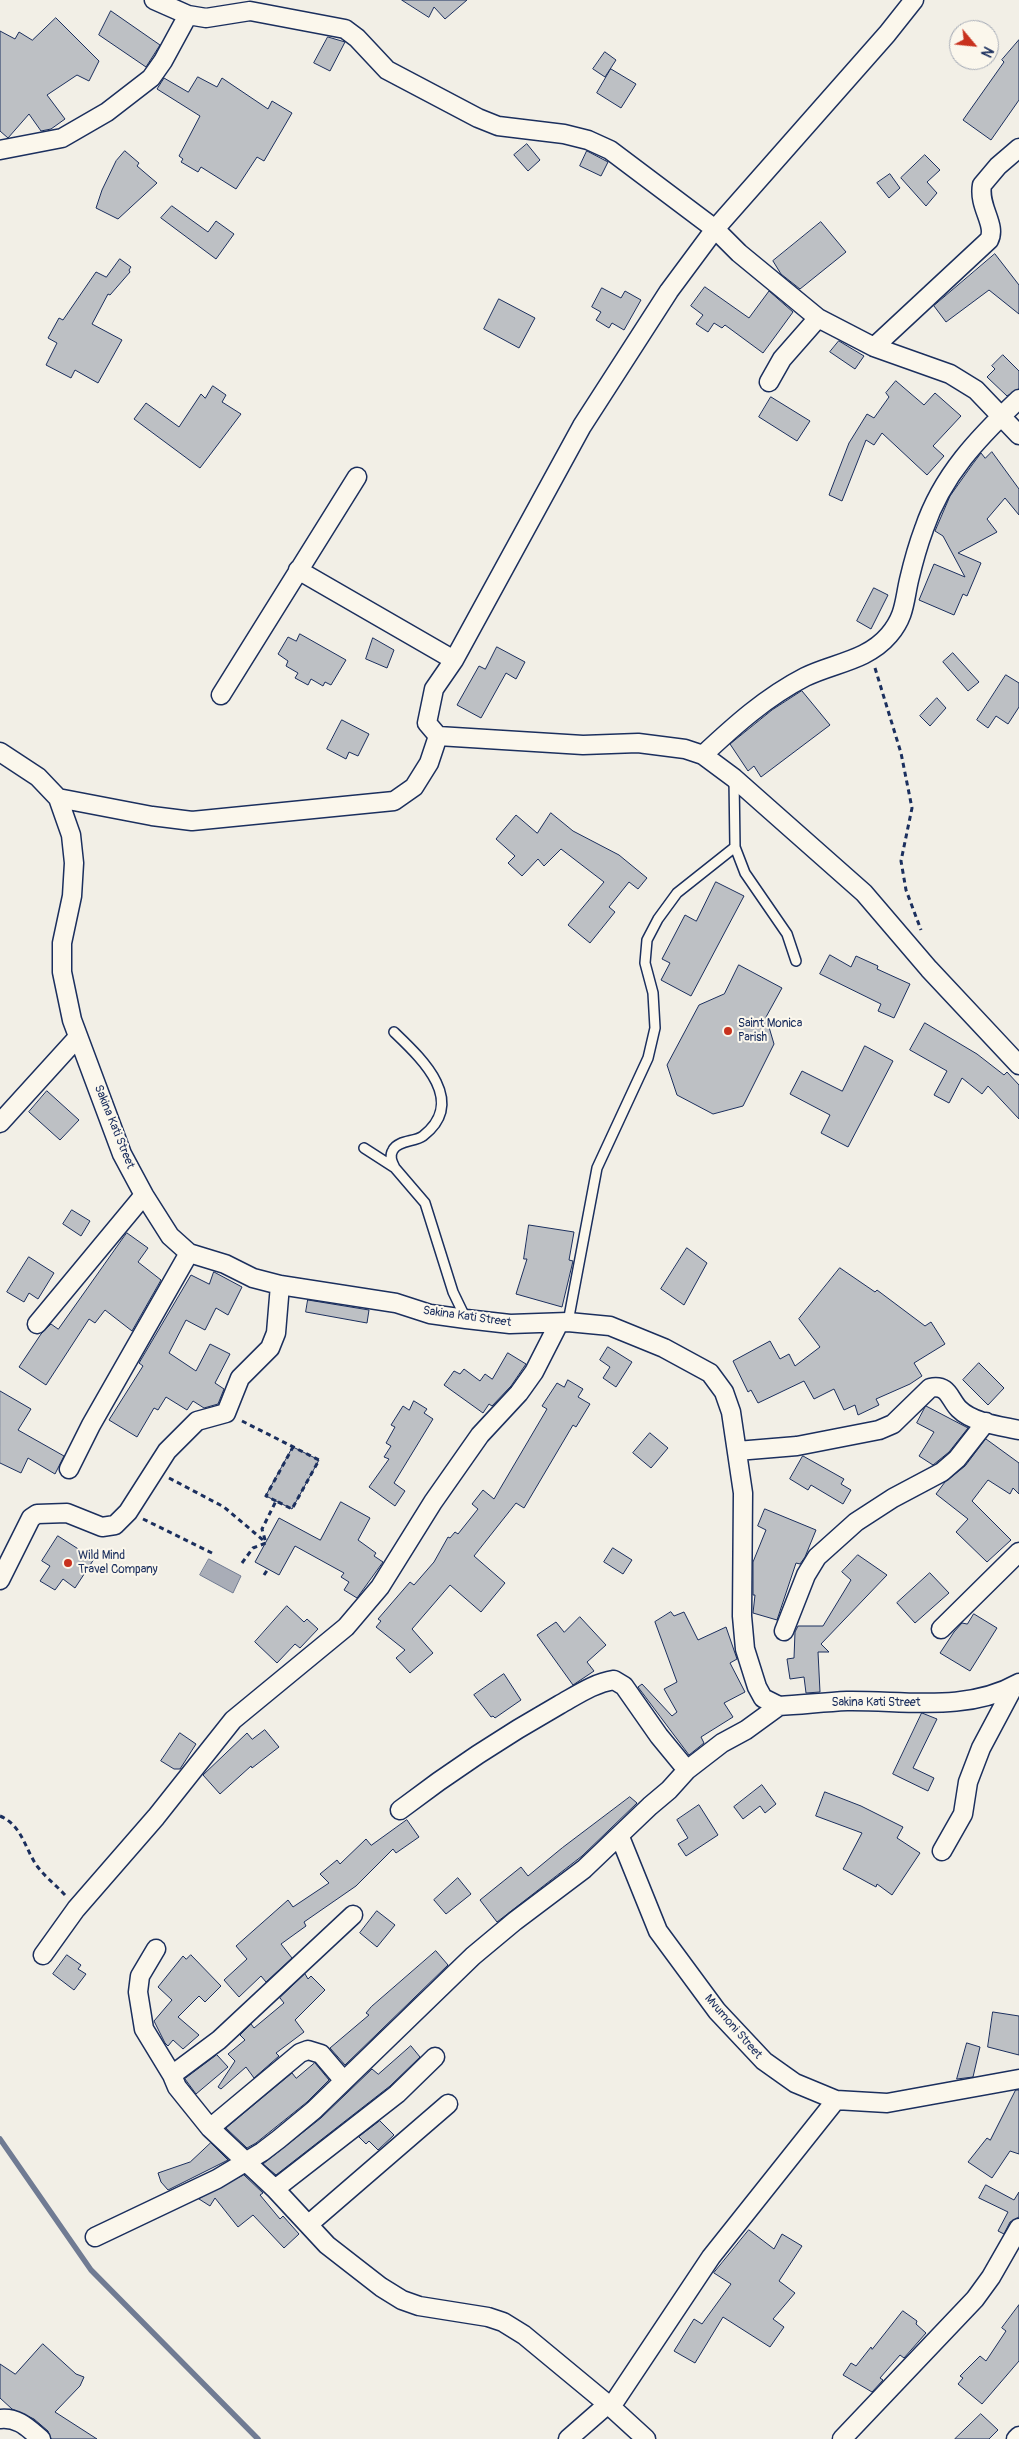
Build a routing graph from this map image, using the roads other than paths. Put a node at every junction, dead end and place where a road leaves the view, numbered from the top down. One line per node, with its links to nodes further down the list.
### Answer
1 (154, 0): 4 (street)
2 (914, 0): 7 (street)
3 (252, 5): 4 (street); 7 (street)
4 (188, 15): 6 (street)
5 (1019, 148): 9 (street)
6 (0, 150)
7 (715, 229): 8 (street); 16 (street)
8 (818, 318): 9 (street); 10 (street)
9 (874, 347): 12 (street)
10 (769, 382)
11 (1019, 399): 12 (street)
12 (1002, 415): 13 (street); 20 (street)
13 (1019, 435)
14 (357, 476): 15 (street)
15 (298, 570): 16 (street); 17 (street)
16 (454, 660): 18 (street)
17 (221, 695)
18 (438, 736): 20 (street); 22 (street)
19 (0, 752): 22 (street, Sakina Kati Street)
20 (703, 755): 21 (street)
21 (734, 778): 23 (lane); 27 (street)
22 (58, 798): 26 (street, Sakina Kati Street)
23 (735, 847): 24 (lane); 35 (lane)
24 (796, 961)
25 (394, 1032): 30 (lane)
26 (78, 1037): 28 (street); 31 (street, Sakina Kati Street)
27 (1019, 1066)
28 (0, 1123)
29 (364, 1148): 30 (lane)
30 (395, 1168): 34 (lane)
31 (144, 1196): 32 (street, Sakina Kati Street); 36 (street)
32 (189, 1253): 33 (street, Sakina Kati Street); 40 (street)
33 (280, 1285): 34 (street, Sakina Kati Street); 42 (street)
34 (466, 1319): 35 (street, Sakina Kati Street)
35 (564, 1323): 39 (street, Sakina Kati Street); 53 (street)
36 (37, 1324)
37 (986, 1422): 38 (street); 39 (street); 44 (street)
38 (1019, 1430)
39 (737, 1451): 46 (street, Sakina Kati Street)
40 (69, 1469)
41 (1019, 1552): 43 (street)
42 (0, 1580)
43 (941, 1629)
44 (784, 1631)
45 (1016, 1685): 46 (street, Sakina Kati Street); 50 (street)
46 (778, 1706): 47 (street)
47 (688, 1770): 48 (street); 49 (street)
48 (400, 1810)
49 (620, 1837): 57 (street); 58 (street, Mvumoni Street)
50 (942, 1851)
51 (353, 1915): 55 (street)
52 (156, 1949): 55 (street)
53 (43, 1955)
54 (435, 2057): 62 (street)
55 (172, 2075): 60 (street)
56 (1019, 2079): 58 (street, Mvumoni Street)
57 (344, 2081): 60 (street); 61 (street)
58 (836, 2100): 66 (street)
59 (448, 2104): 63 (street)
60 (210, 2128): 61 (street)
61 (246, 2161): 62 (street); 65 (street)
62 (275, 2189): 63 (street)
63 (309, 2224): 66 (street)
64 (1019, 2228): 71 (street)
65 (95, 2237)
66 (610, 2406): 69 (street); 70 (street)
67 (0, 2419): 68 (street)
68 (41, 2439)
69 (568, 2439)
70 (646, 2439)
71 (842, 2439)

